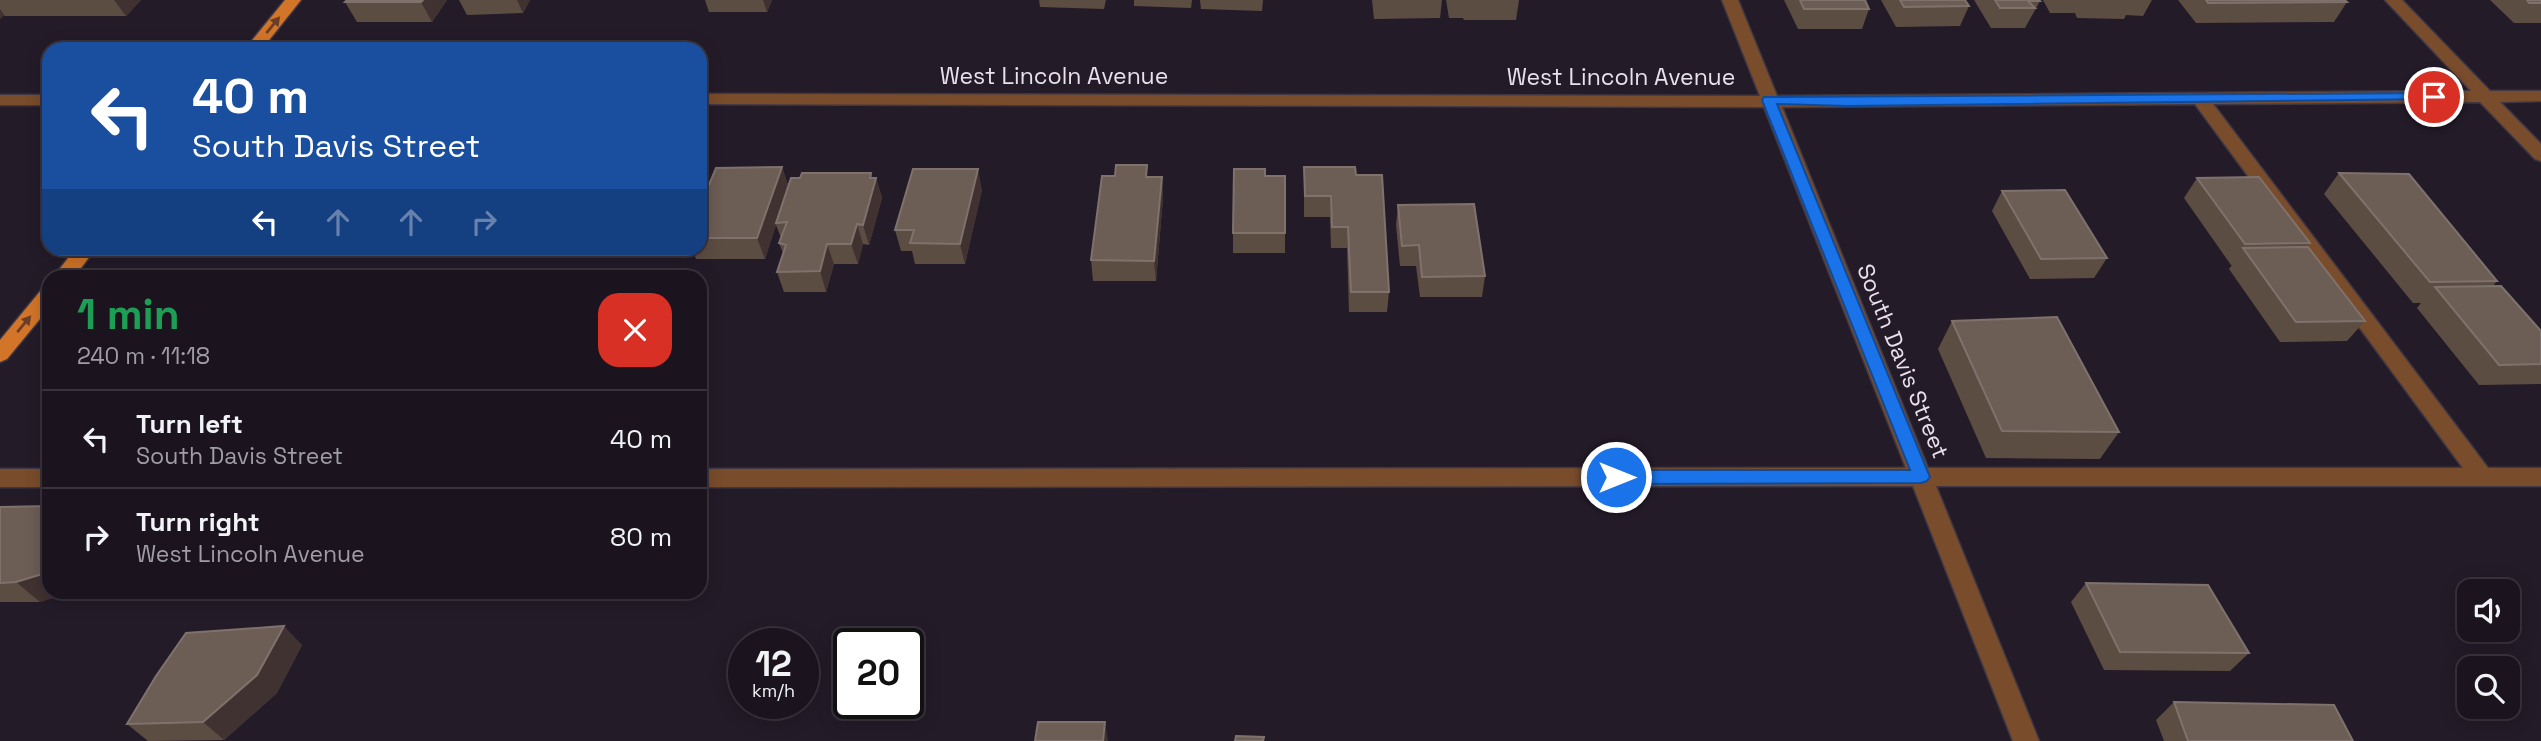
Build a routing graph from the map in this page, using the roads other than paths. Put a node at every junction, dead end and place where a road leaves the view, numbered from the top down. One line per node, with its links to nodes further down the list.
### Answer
1 (293, 0): 4 (main road, one-way to 1)
2 (1730, 0): 11 (street, South Davis Street)
3 (2393, 0): 5 (street)
4 (259, 42)
5 (2486, 96): 6 (street, West Lincoln Avenue); 7 (street, West Lincoln Avenue); 12 (street)
6 (2541, 96)
7 (2199, 98): 11 (street, West Lincoln Avenue); 18 (street)
8 (707, 99): 11 (street, West Lincoln Avenue)
9 (0, 100): 10 (street)
10 (42, 100)
11 (1769, 100): 17 (street, South Davis Street)
12 (2541, 155)
13 (80, 256): 14 (main road)
14 (69, 270)
15 (42, 303): 16 (main road, one-way to 15)
16 (0, 354)
17 (1921, 477): 18 (street); 22 (street); 23 (street, South Davis Street)
18 (2482, 477): 19 (street)
19 (2541, 477)
20 (0, 478): 21 (street)
21 (42, 478)
22 (707, 478)
23 (2026, 741)

